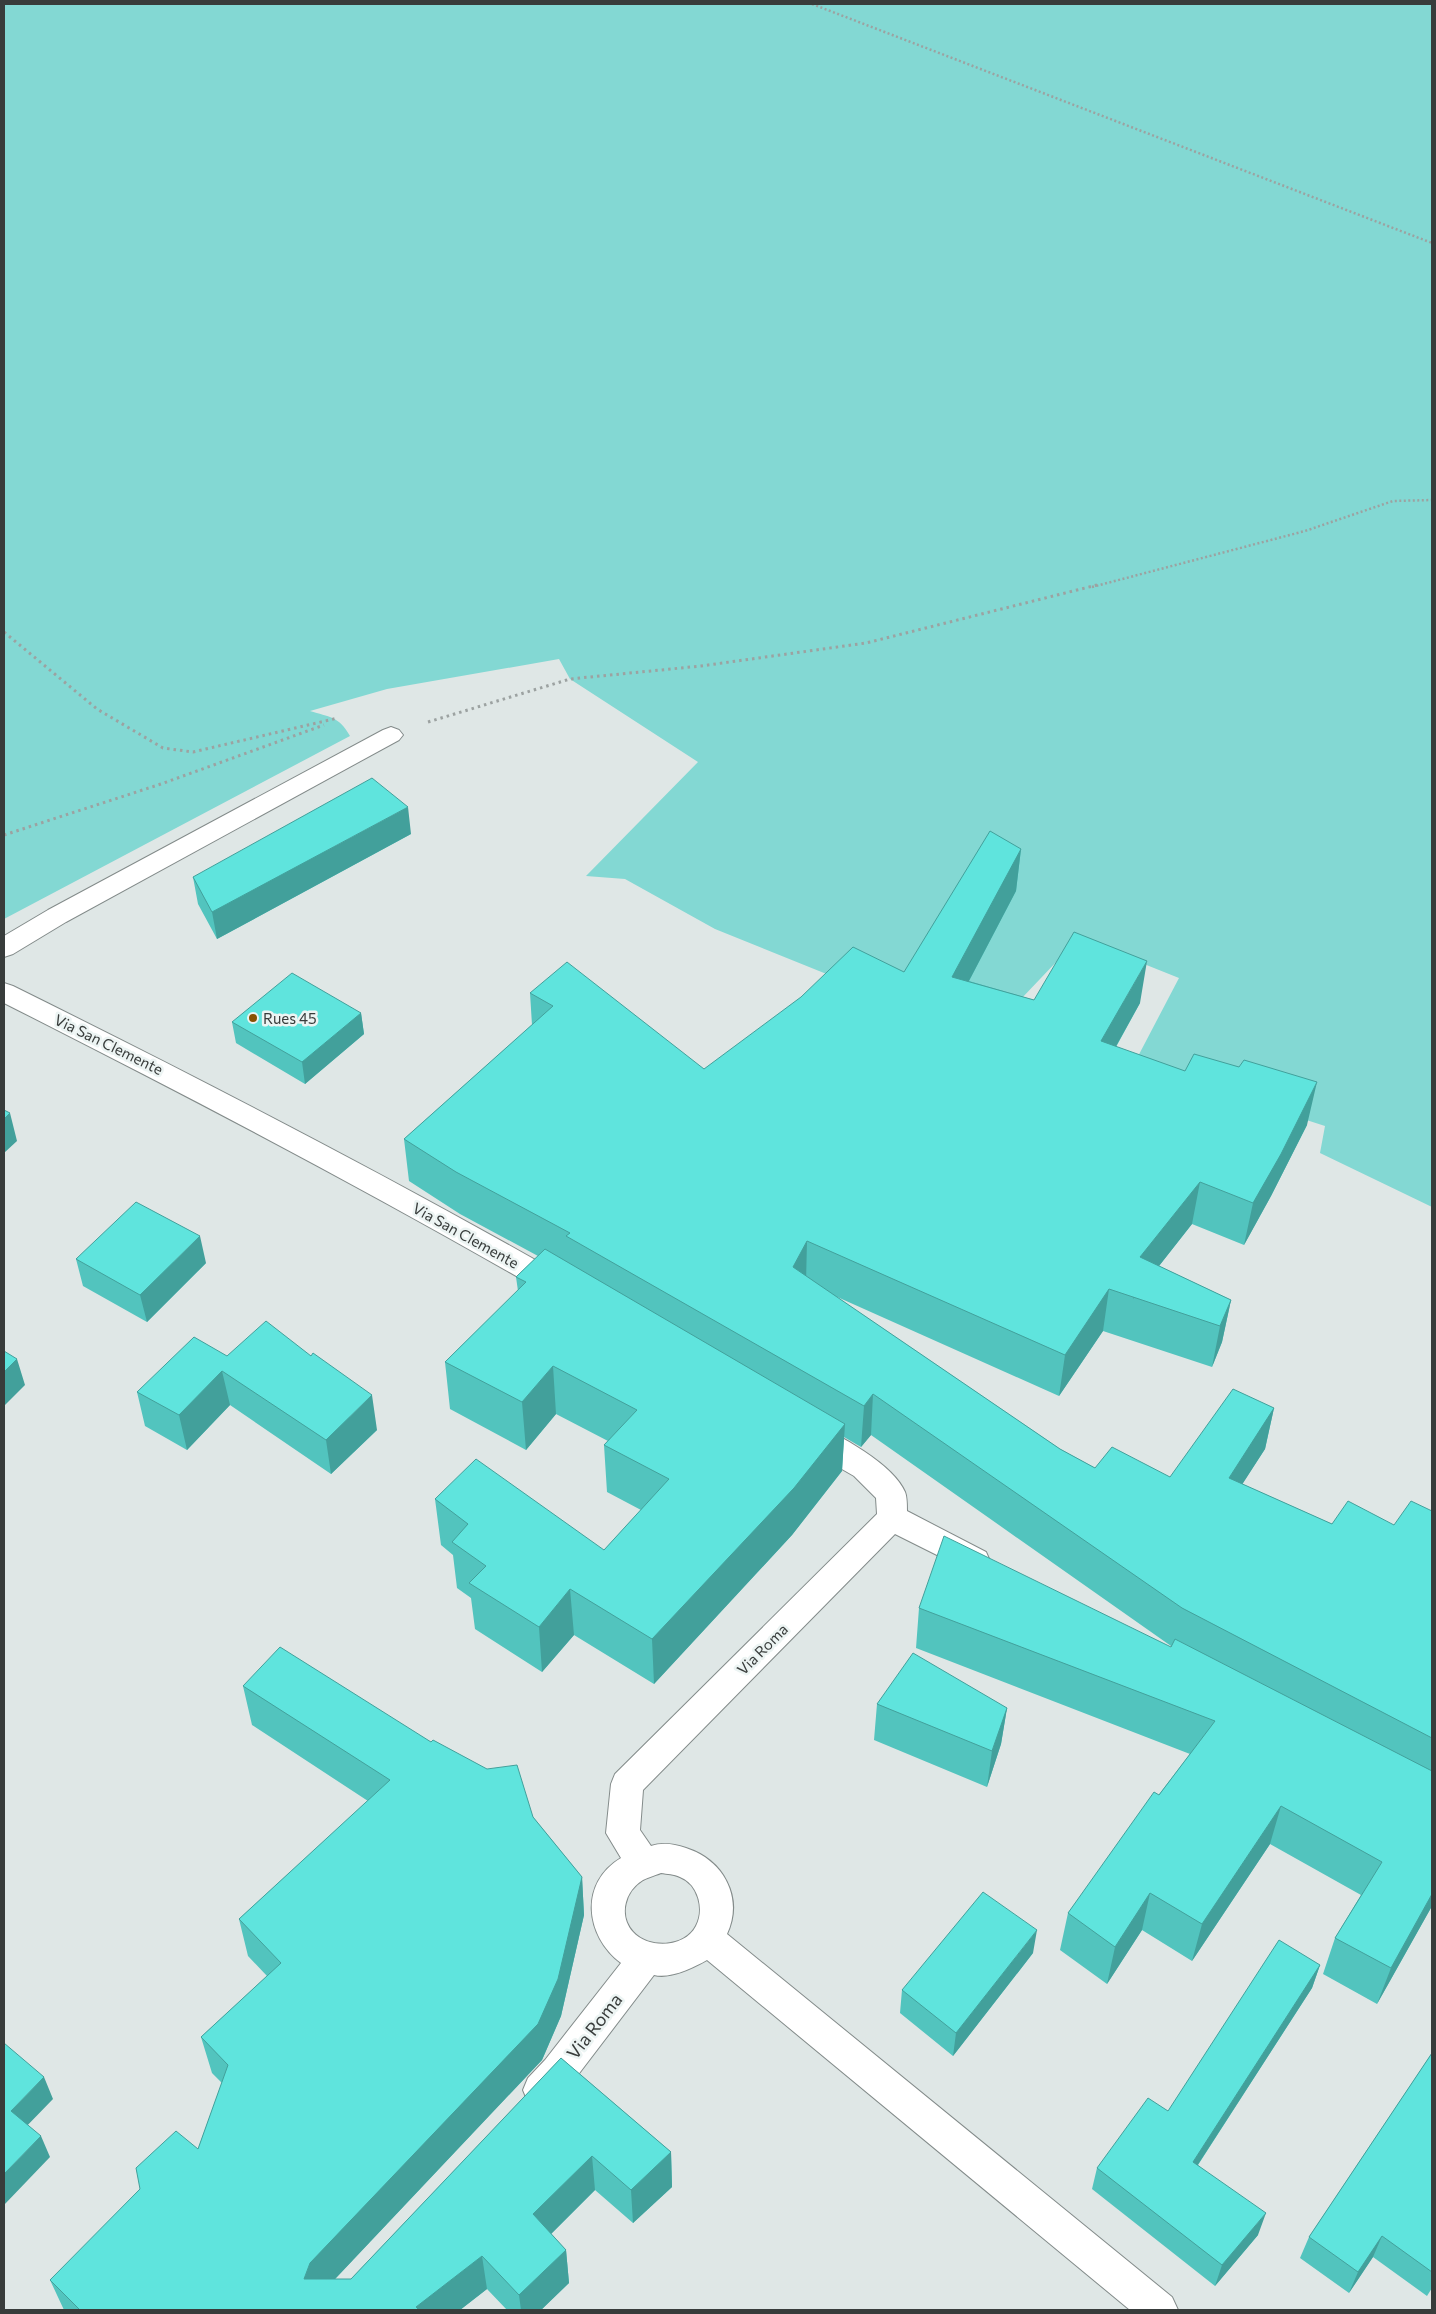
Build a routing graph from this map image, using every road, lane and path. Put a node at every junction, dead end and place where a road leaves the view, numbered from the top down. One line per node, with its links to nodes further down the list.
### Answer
1 (812, 4): 2 (path)
2 (1432, 242)
3 (1432, 500): 6 (path)
4 (4, 632): 5 (path)
5 (354, 714): 6 (path); 7 (path)
6 (391, 735): 8 (street)
7 (4, 836)
8 (4, 948)
9 (4, 992): 10 (street, Via San Clemente)
10 (577, 1298)
11 (788, 1422): 12 (street)
12 (892, 1518): 13 (street); 14 (street, Via Roma)
13 (996, 1572)
14 (643, 1862): 15 (street); 16 (street)
15 (707, 1939): 16 (street); 18 (street)
16 (646, 1958): 17 (street, Via Roma)
17 (517, 2116)
18 (1159, 2310)

